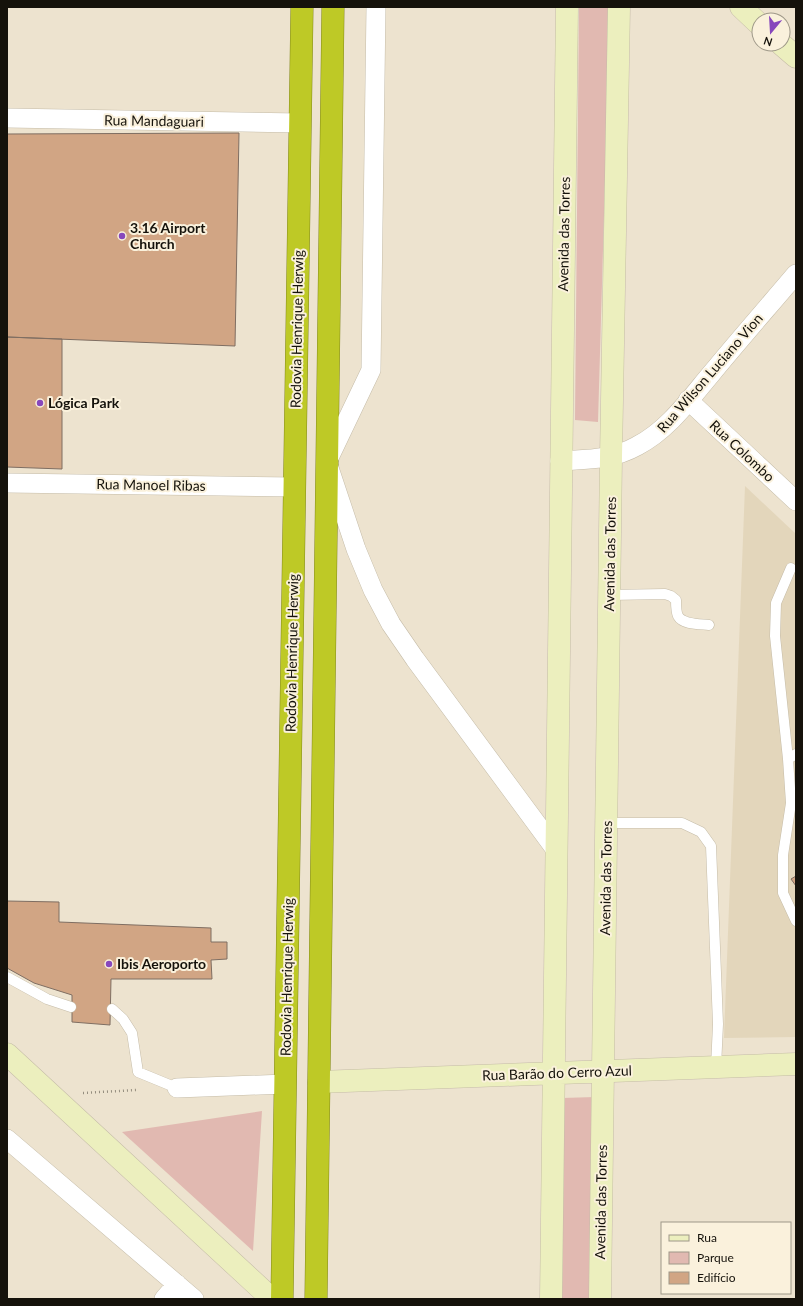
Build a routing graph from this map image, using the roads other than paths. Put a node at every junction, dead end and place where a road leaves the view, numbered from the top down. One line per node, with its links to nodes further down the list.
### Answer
1 (302, 7): 9 (highway, Rodovia Henrique Herwig)
2 (334, 7): 14 (highway)
3 (376, 7): 14 (street)
4 (567, 7): 13 (main road, Avenida das Torres)
5 (619, 7): 12 (main road, Avenida das Torres)
6 (741, 7): 7 (main road)
7 (751, 16)
8 (7, 118): 9 (street, Rua Mandaguari)
9 (300, 123): 16 (highway, Rodovia Henrique Herwig)
10 (796, 274): 11 (street, Rua Wilson Luciano Vion)
11 (688, 400): 12 (street, Rua Wilson Luciano Vion); 17 (street, Rua Colombo)
12 (611, 457): 13 (street); 19 (main road, Avenida das Torres)
13 (560, 460): 23 (main road, Avenida das Torres)
14 (327, 462): 23 (street); 33 (highway)
15 (7, 482): 16 (street, Rua Manoel Ribas)
16 (294, 487): 34 (highway, Rodovia Henrique Herwig)
17 (796, 501)
18 (791, 568): 21 (lane)
19 (609, 595): 20 (lane); 22 (main road, Avenida das Torres)
20 (710, 625)
21 (792, 757): 24 (lane)
22 (606, 823): 30 (lane); 31 (main road, Avenida das Torres)
23 (556, 850): 32 (main road, Avenida das Torres)
24 (796, 921)
25 (7, 977): 26 (lane)
26 (71, 1007)
27 (112, 1009): 35 (lane)
28 (7, 1054): 38 (main road)
29 (795, 1064): 30 (main road, Rua Barão do Cerro Azul)
30 (716, 1067): 31 (main road, Rua Barão do Cerro Azul)
31 (603, 1071): 32 (main road, Rua Barão do Cerro Azul); 39 (main road, Avenida das Torres)
32 (553, 1073): 33 (main road, Rua Barão do Cerro Azul); 43 (main road, Avenida das Torres)
33 (319, 1082): 42 (highway)
34 (285, 1084): 35 (street); 38 (highway, Rodovia Henrique Herwig)
35 (177, 1088)
36 (7, 1139): 37 (street)
37 (177, 1284): 40 (street); 41 (street)
38 (278, 1293)
39 (604, 1296)
40 (164, 1299)
41 (194, 1299)
42 (316, 1299)
43 (550, 1299)

